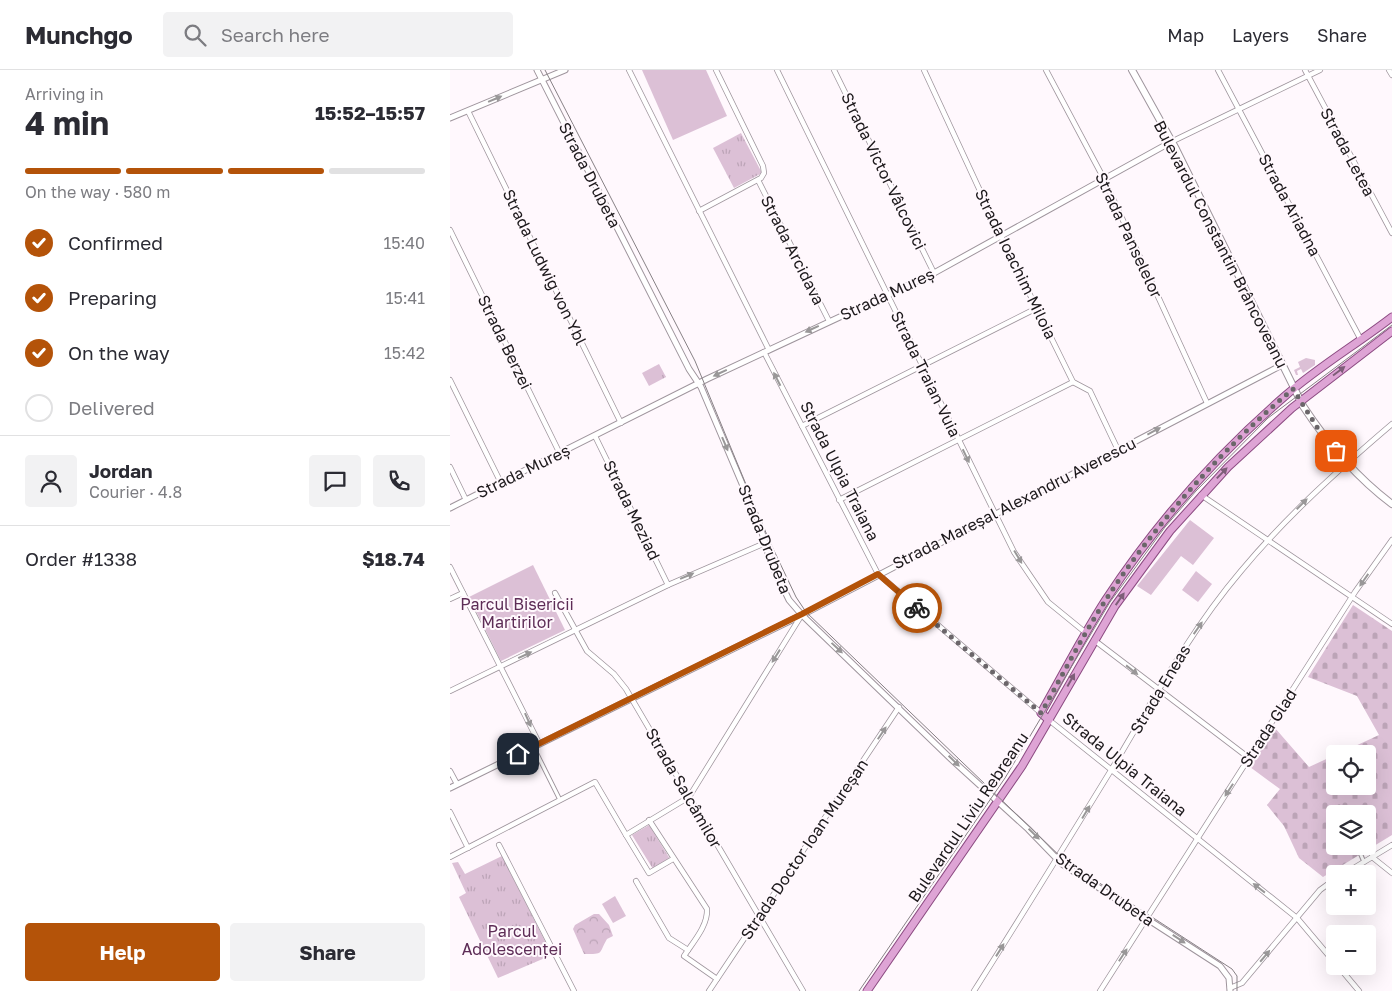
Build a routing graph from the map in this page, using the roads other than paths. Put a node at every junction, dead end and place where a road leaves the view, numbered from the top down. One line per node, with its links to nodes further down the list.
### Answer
1 (537, 70): 16 (street, Strada Drubeta)
2 (565, 70): 16 (street)
3 (629, 70): 23 (street, Strada Ulpia Traiana)
4 (716, 70): 22 (street, Strada Arcidava)
5 (777, 70): 28 (street, Strada Traian Vuia)
6 (834, 70): 27 (street, Strada Victor Vâlcovici)
7 (924, 70): 26 (street, Strada Ioachim Miloia)
8 (1046, 70): 21 (street, Strada Panselelor)
9 (1132, 70): 20 (main road, Bulevardul Constantin Brâncoveanu)
10 (1218, 70): 17 (street, Strada Ariadna)
11 (1305, 70): 15 (street, Strada Letea)
12 (1320, 70): 15 (street, Strada Mureș)
13 (1389, 70): 14 (street)
14 (1392, 75)
15 (1308, 76): 17 (street, Strada Mureș); 25 (street, Strada Letea)
16 (541, 80): 18 (street, one-way to 16); 39 (street, Strada Drubeta)
17 (1239, 109): 20 (street, Strada Mureș); 33 (street, Strada Ariadna)
18 (468, 111): 19 (street); 43 (street, Strada Ludwig von Ybl)
19 (450, 118)
20 (1172, 142): 21 (street, Strada Mureș); 36 (main road, Bulevardul Constantin Brâncoveanu)
21 (1104, 179): 26 (street, Strada Mureș); 42 (street, Strada Panselelor)
22 (758, 180): 23 (street, Strada Arcidava); 31 (street, Strada Arcidava)
23 (699, 211): 34 (street, Strada Ulpia Traiana)
24 (450, 230): 49 (street, Strada Berzei)
25 (1392, 233)
26 (1001, 236): 27 (street, Strada Mureș); 29 (street, Strada Ioachim Miloia)
27 (934, 272): 28 (street, Strada Mureș)
28 (888, 294): 31 (street, Strada Mureș); 35 (street, Strada Traian Vuia)
29 (1037, 308): 35 (street); 38 (street, Strada Ioachim Miloia)
30 (1392, 317): 33 (main road)
31 (829, 321): 34 (street, Strada Mureș, one-way to 34)
32 (1392, 331): 41 (main road, Bulevardul Liviu Rebreanu, one-way to 32)
33 (1361, 340): 40 (main road)
34 (766, 351): 39 (street, Strada Mureș, one-way to 39); 45 (street, Strada Ulpia Traiana, one-way to 34)
35 (922, 365): 45 (street); 47 (street, Strada Traian Vuia)
36 (1282, 365): 40 (main road, Bulevardul Constantin Brâncoveanu); 42 (street, Strada Mareșal Alexandru Averescu)
37 (450, 380): 52 (street)
38 (1073, 382): 47 (street); 48 (street, Strada Ioachim Miloia)
39 (698, 384): 43 (street, Strada Mureș); 61 (street, Strada Drubeta, one-way to 61)
40 (1293, 389): 41 (main road, Bulevardul Constantin Brâncoveanu); 72 (main road)
41 (1300, 401): 50 (main road, Bulevardul Constantin Brâncoveanu); 53 (main road, Bulevardul Liviu Rebreanu, one-way to 41)
42 (1207, 403): 48 (street, Strada Mareșal Alexandru Averescu, one-way to 42)
43 (621, 423): 46 (street, Strada Mureș)
44 (1392, 424): 50 (street, Strada Eneas)
45 (802, 426): 55 (street, Strada Ulpia Traiana)
46 (595, 436): 49 (street, Strada Mureș); 64 (street, Strada Meziad)
47 (958, 441): 55 (street); 58 (street, Strada Traian Vuia, one-way to 58)
48 (1118, 450): 58 (street, Strada Mareșal Alexandru Averescu)
49 (560, 454): 52 (street, Strada Mureș)
50 (1346, 463): 56 (main road, Bulevardul Constantin Brâncoveanu); 60 (street, Strada Eneas, one-way to 50)
51 (450, 467): 54 (street)
52 (501, 483): 54 (street, Strada Mureș)
53 (1201, 495): 60 (street); 73 (main road, Bulevardul Liviu Rebreanu, one-way to 53)
54 (466, 500): 57 (street, Strada Mureș)
55 (839, 500): 63 (street, Strada Ulpia Traiana)
56 (1392, 504)
57 (450, 508)
58 (994, 514): 63 (street, Strada Mareșal Alexandru Averescu); 72 (street, Strada Traian Vuia, one-way to 72)
59 (1392, 540): 67 (street, Strada Glad, one-way to 67)
60 (1266, 541): 67 (street); 75 (street, Strada Eneas, one-way to 60)
61 (765, 543): 64 (street, one-way to 61); 69 (street, Strada Drubeta)
62 (450, 567): 65 (street)
63 (878, 574): 69 (street, Strada Mareșal Alexandru Averescu); 79 (street, Strada Ulpia Traiana)
64 (668, 585): 71 (street)
65 (463, 593): 68 (street); 74 (street)
66 (555, 593): 71 (street, Strada Salcâmilor)
67 (1352, 597): 70 (street); 83 (street, Strada Glad)
68 (450, 599)
69 (802, 614): 77 (street, Strada Mareșal Alexandru Averescu); 78 (street, Strada Drubeta, one-way to 78); 88 (street, one-way to 88)
70 (1392, 624)
71 (574, 631): 74 (street, one-way to 71); 77 (street, Strada Salcâmilor)
72 (1086, 633): 79 (main road)
73 (1094, 640): 75 (street, one-way to 75); 80 (main road, Bulevardul Liviu Rebreanu, one-way to 73)
74 (500, 666): 76 (street); 81 (street, one-way to 81)
75 (1158, 690): 83 (street); 85 (street, Strada Eneas)
76 (450, 691)
77 (631, 697): 81 (street, Strada Mareșal Alexandru Averescu); 88 (street, Strada Salcâmilor)
78 (899, 707): 90 (street, Strada Drubeta, one-way to 90); 108 (street, Strada Doctor Ioan Mureșan, one-way to 78)
79 (1041, 713): 80 (main road, Strada Ulpia Traiana)
80 (1049, 720): 85 (street, Strada Ulpia Traiana); 90 (main road, Bulevardul Liviu Rebreanu)
81 (538, 743): 86 (street, Strada Mareșal Alexandru Averescu)
82 (537, 754): 89 (street)
83 (1249, 758): 94 (street, Strada Glad, one-way to 94)
84 (450, 771): 86 (street)
85 (1110, 771): 94 (street, Strada Ulpia Traiana); 102 (street, Strada Eneas, one-way to 85)
86 (457, 784): 87 (street, Strada Mareșal Alexandru Averescu)
87 (450, 788)
88 (689, 797): 92 (street); 108 (street, Strada Salcâmilor)
89 (560, 800): 93 (street); 97 (street)
90 (998, 802): 102 (street, Strada Drubeta, one-way to 102); 119 (main road, Bulevardul Liviu Rebreanu)
91 (450, 812): 97 (street)
92 (650, 820): 93 (street); 101 (street)
93 (626, 835): 101 (street)
94 (1197, 839): 109 (street, Strada Glad); 110 (street, Strada Ulpia Traiana, one-way to 94)
95 (499, 844): 116 (street)
96 (1392, 845): 100 (street)
97 (468, 848): 99 (street)
98 (1361, 855): 103 (street)
99 (450, 857)
100 (1372, 857): 103 (street); 105 (street)
101 (673, 859): 111 (street)
102 (1057, 859): 109 (street, Strada Drubeta); 120 (street, Strada Eneas, one-way to 102)
103 (1364, 862): 104 (street)
104 (1359, 865)
105 (1392, 873)
106 (636, 881): 111 (street)
107 (1326, 886): 110 (street)
108 (758, 918): 114 (street, Strada Doctor Ioan Mureșan); 118 (street, Strada Salcâmilor)
109 (1146, 918): 115 (street, Strada Drubeta, one-way to 115); 121 (street, Strada Glad, one-way to 109)
110 (1297, 918): 112 (street, Strada Ulpia Traiana); 115 (street, one-way to 110)
111 (688, 950): 114 (street)
112 (1326, 952)
113 (1346, 975): 122 (street)
114 (717, 978): 117 (street, Strada Doctor Ioan Mureșan)
115 (1230, 989)
116 (573, 991)
117 (709, 991)
118 (803, 991)
119 (867, 991)
120 (974, 991)
121 (1100, 991)
122 (1359, 991)

